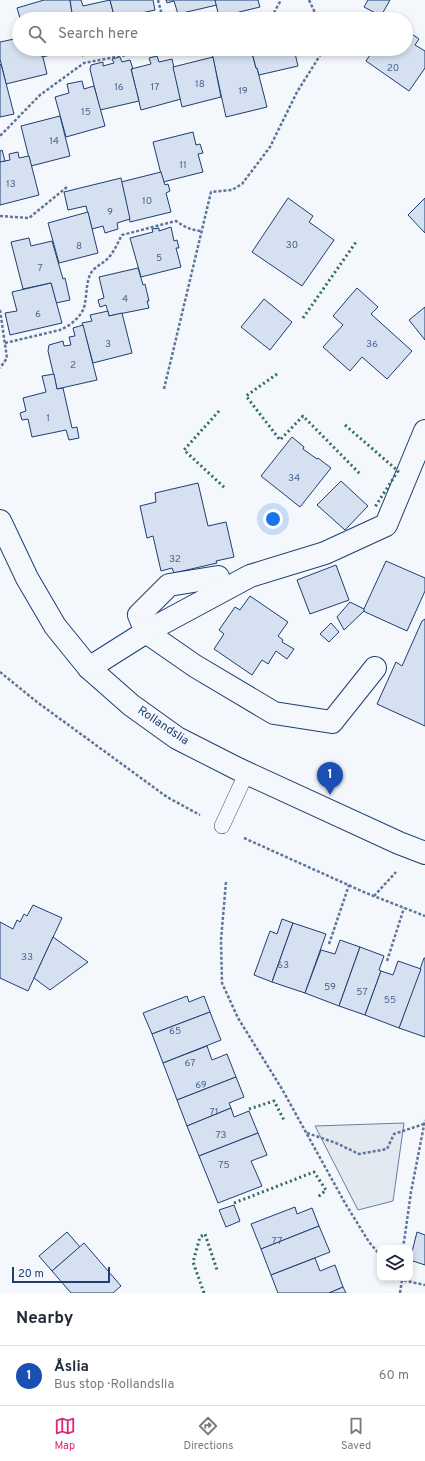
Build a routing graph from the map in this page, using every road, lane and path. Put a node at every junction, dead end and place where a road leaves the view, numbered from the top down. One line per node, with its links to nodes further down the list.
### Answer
1 (158, 0): 4 (path)
2 (281, 0): 5 (path)
3 (309, 0): 6 (path)
4 (161, 12)
5 (274, 12)
6 (315, 12)
7 (118, 56): 9 (path)
8 (320, 56): 12 (path)
9 (0, 135)
10 (67, 187): 11 (path)
11 (0, 216)
12 (201, 231): 14 (path); 16 (path)
13 (0, 310): 14 (path)
14 (5, 343): 15 (path)
15 (0, 368)
16 (164, 389)
17 (425, 431): 20 (street)
18 (0, 521): 21 (street, Rollandslia)
19 (218, 577): 20 (street)
20 (146, 632): 21 (street); 22 (street)
21 (89, 668): 24 (street, Rollandslia)
22 (375, 668)
23 (0, 672): 25 (path)
24 (247, 772): 25 (lane); 26 (street, Rollandslia)
25 (222, 826): 29 (path)
26 (425, 853)
27 (396, 871): 30 (path)
28 (226, 882): 37 (path)
29 (349, 885): 30 (path); 33 (path)
30 (374, 896): 31 (path)
31 (404, 908): 32 (path); 34 (path)
32 (425, 916)
33 (329, 944)
34 (387, 961)
35 (425, 1120): 36 (path)
36 (424, 1124): 37 (path); 38 (path)
37 (306, 1133): 39 (path)
38 (402, 1245)
39 (377, 1251)
40 (401, 1281): 43 (path)
41 (409, 1281): 42 (path)
42 (425, 1285)
43 (400, 1293)

